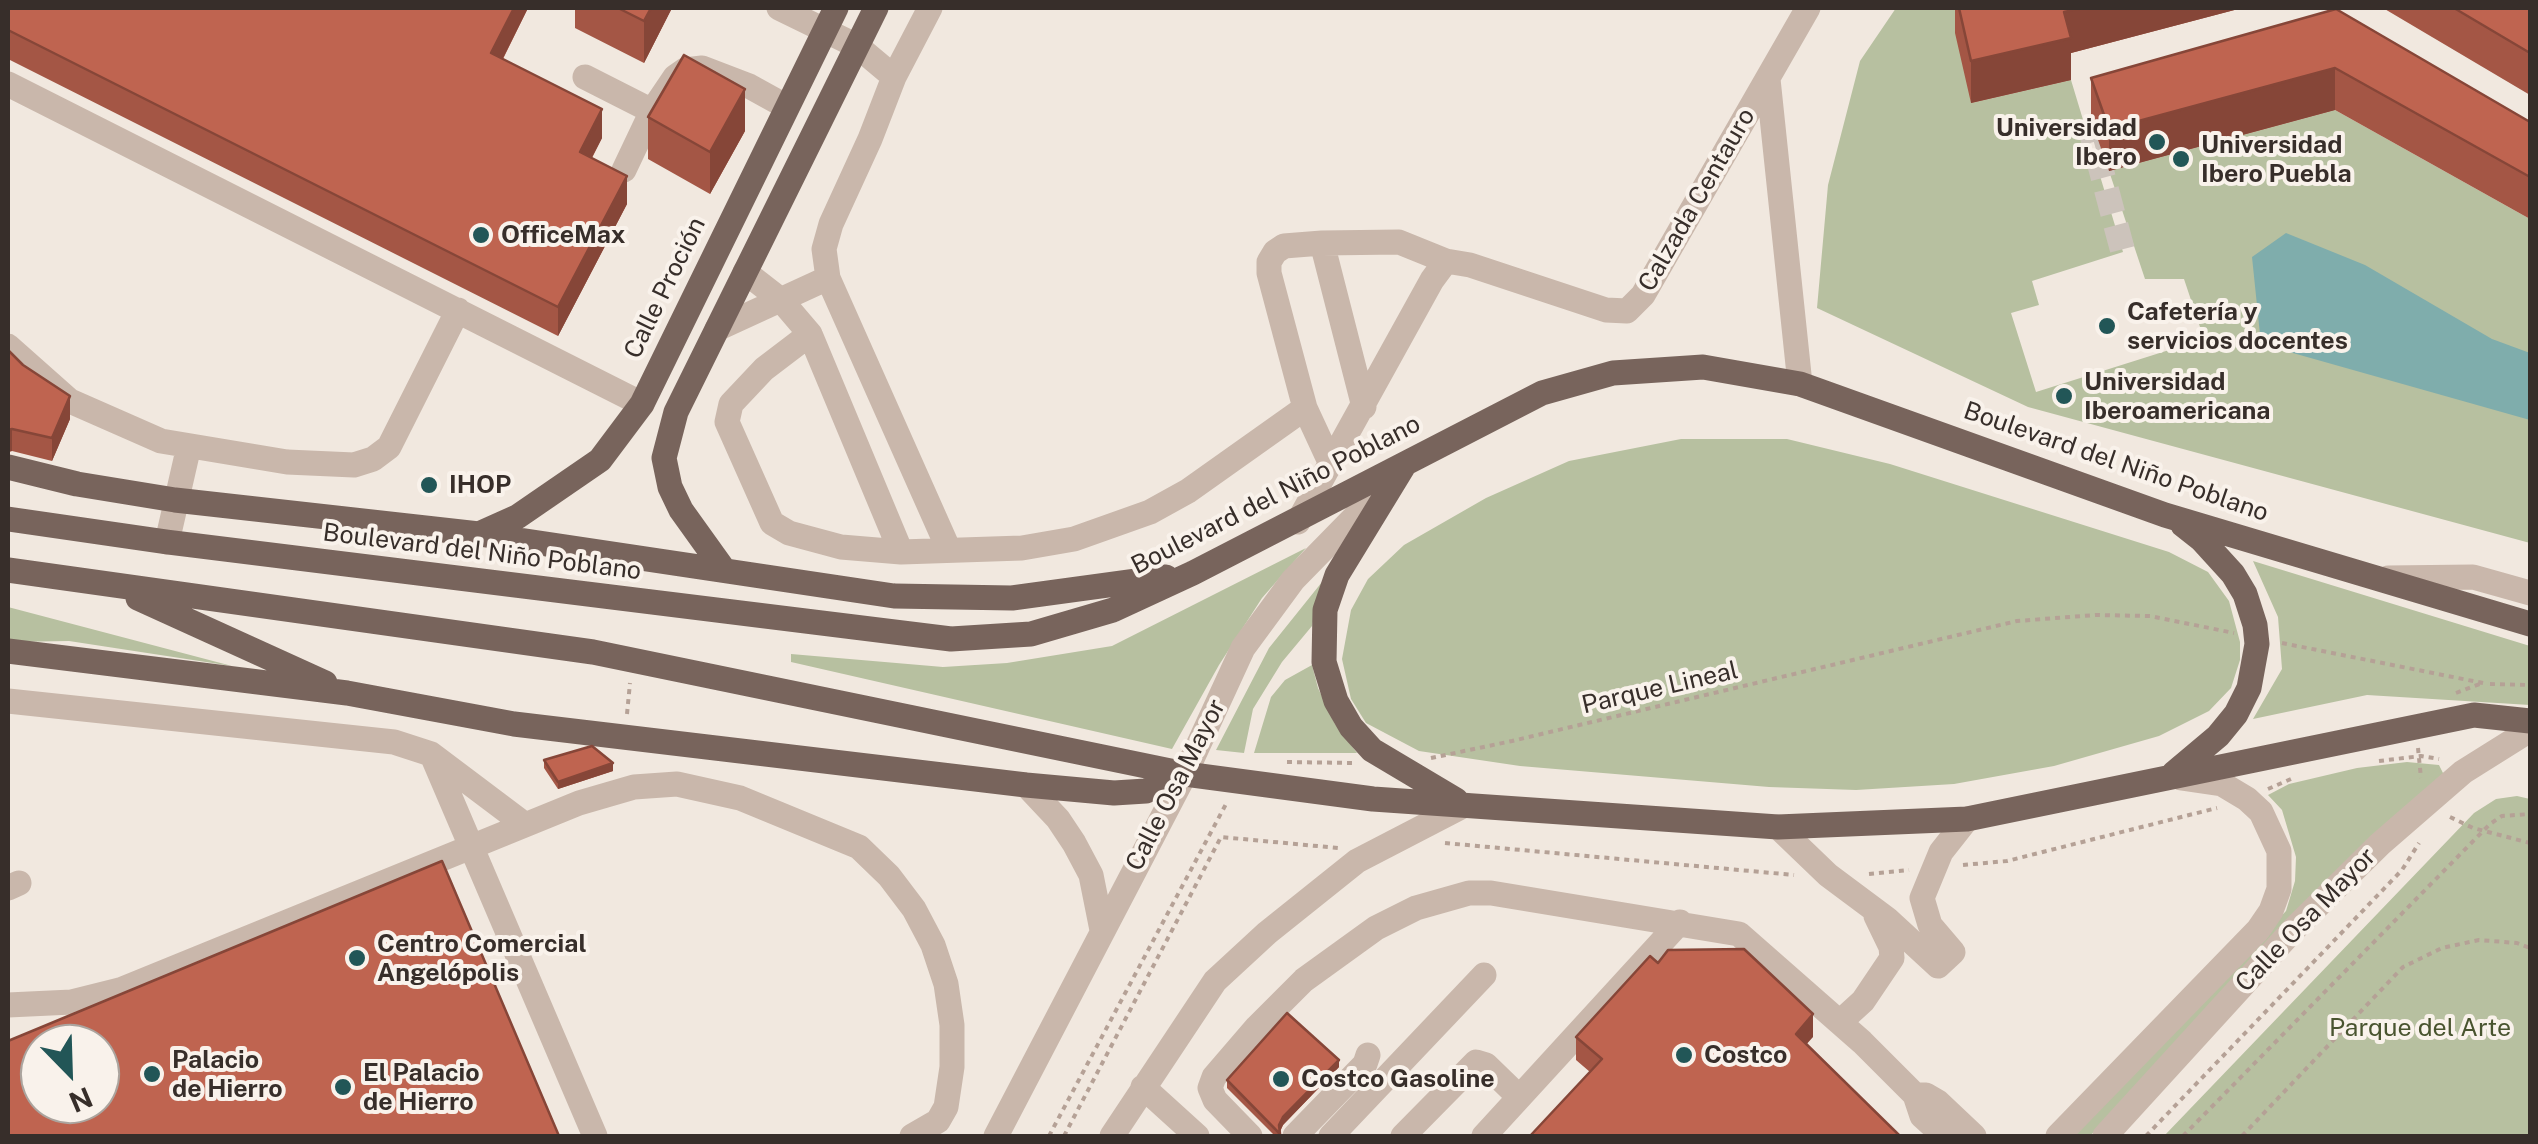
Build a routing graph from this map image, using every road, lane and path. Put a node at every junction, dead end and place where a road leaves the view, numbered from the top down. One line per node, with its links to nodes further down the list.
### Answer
1 (779, 8): 5 (street)
2 (876, 8): 6 (main road)
3 (930, 8): 7 (street)
4 (1808, 8): 9 (street, Calzada Centauro)
5 (830, 19): 6 (street); 11 (main road, Calle Proción)
6 (856, 46): 7 (street); 16 (main road)
7 (894, 77): 17 (street)
8 (586, 78): 12 (street)
9 (1768, 79): 15 (street, Calzada Centauro); 23 (street, Calzada Centauro)
10 (8, 84): 19 (street)
11 (787, 107): 12 (street); 24 (main road, Calle Proción)
12 (652, 111): 13 (street)
13 (624, 170)
14 (1322, 243): 15 (street); 25 (street); 26 (street)
15 (1446, 261): 25 (street)
16 (745, 272): 18 (street); 20 (main road)
17 (828, 278): 18 (street); 27 (street)
18 (781, 300): 20 (street); 21 (street)
19 (458, 310): 24 (street); 29 (street)
20 (717, 329): 42 (main road)
21 (810, 334): 28 (street); 40 (street)
22 (8, 346): 29 (street)
23 (1800, 384): 32 (main road, Boulevard del Niño Poblano); 34 (main road, Boulevard del Niño Poblano)
24 (642, 404): 37 (main road, Calle Proción)
25 (1364, 407): 30 (street)
26 (1305, 408): 30 (street); 39 (street)
27 (894, 425): 28 (street); 39 (street)
28 (855, 442): 40 (street)
29 (189, 446): 33 (street)
30 (1330, 462): 36 (street)
31 (8, 467): 33 (main road)
32 (1403, 467): 36 (main road, Boulevard del Niño Poblano); 62 (street, Calle Osa Mayor); 67 (main road)
33 (176, 500): 37 (main road); 38 (street)
34 (2165, 514): 44 (main road, Boulevard del Niño Poblano); 63 (main road)
35 (8, 519): 38 (main road, Boulevard del Niño Poblano)
36 (1298, 522): 43 (main road, Boulevard del Niño Poblano)
37 (479, 534): 42 (main road)
38 (167, 542): 43 (main road, Boulevard del Niño Poblano)
39 (949, 550): 40 (street)
40 (902, 552)
41 (8, 570): 45 (main road)
42 (724, 570): 43 (main road)
43 (1194, 573)
44 (2377, 578): 46 (street); 47 (main road, Boulevard del Niño Poblano)
45 (111, 585): 52 (main road); 62 (main road)
46 (2530, 593)
47 (2530, 624)
48 (2244, 635): 58 (path, Parque Lineal)
49 (2282, 642): 51 (path)
50 (8, 651): 52 (main road)
51 (2488, 684)
52 (346, 692): 64 (main road)
53 (8, 702): 57 (street)
54 (2530, 720): 63 (main road)
55 (2530, 730): 56 (street, Calle Osa Mayor)
56 (2518, 749): 102 (street, Calle Osa Mayor)
57 (431, 754): 70 (street); 73 (street)
58 (1426, 759)
59 (1273, 763): 60 (path)
60 (1352, 763)
61 (2419, 769): 65 (path)
62 (1185, 774): 64 (main road); 67 (main road); 77 (street, Calle Osa Mayor)
63 (2166, 779): 69 (main road); 101 (street, Calle Osa Mayor)
64 (1026, 785): 77 (street)
65 (2421, 785)
66 (1229, 799): 89 (path)
67 (1465, 805): 71 (main road); 83 (street)
68 (2530, 814): 104 (path)
69 (1967, 819): 71 (main road); 75 (street)
70 (524, 824): 73 (street); 88 (street)
71 (1778, 827): 75 (street)
72 (2422, 834): 103 (path)
73 (471, 846): 80 (street); 87 (street)
74 (1346, 849): 90 (path)
75 (1871, 908): 81 (street)
76 (1680, 922): 81 (street); 85 (street); 94 (street)
77 (1102, 930): 86 (street, Calle Osa Mayor)
78 (2530, 948): 105 (path)
79 (1484, 976): 96 (street)
80 (8, 1005)
81 (1840, 1022): 84 (street)
82 (1368, 1055): 95 (street)
83 (1139, 1093): 91 (street); 92 (street); 93 (street)
84 (1916, 1094): 99 (street); 100 (street)
85 (1518, 1096): 97 (street); 98 (street)
86 (1002, 1130)
87 (595, 1136)
88 (912, 1136)
89 (1049, 1136)
90 (1064, 1136)
91 (1112, 1136)
92 (1176, 1136)
93 (1197, 1136)
94 (1250, 1136)
95 (1296, 1136)
96 (1331, 1136)
97 (1403, 1136)
98 (1484, 1136)
99 (1944, 1136)
100 (1974, 1136)
101 (2058, 1136)
102 (2105, 1136)
103 (2146, 1136)
104 (2183, 1136)
105 (2242, 1136)

